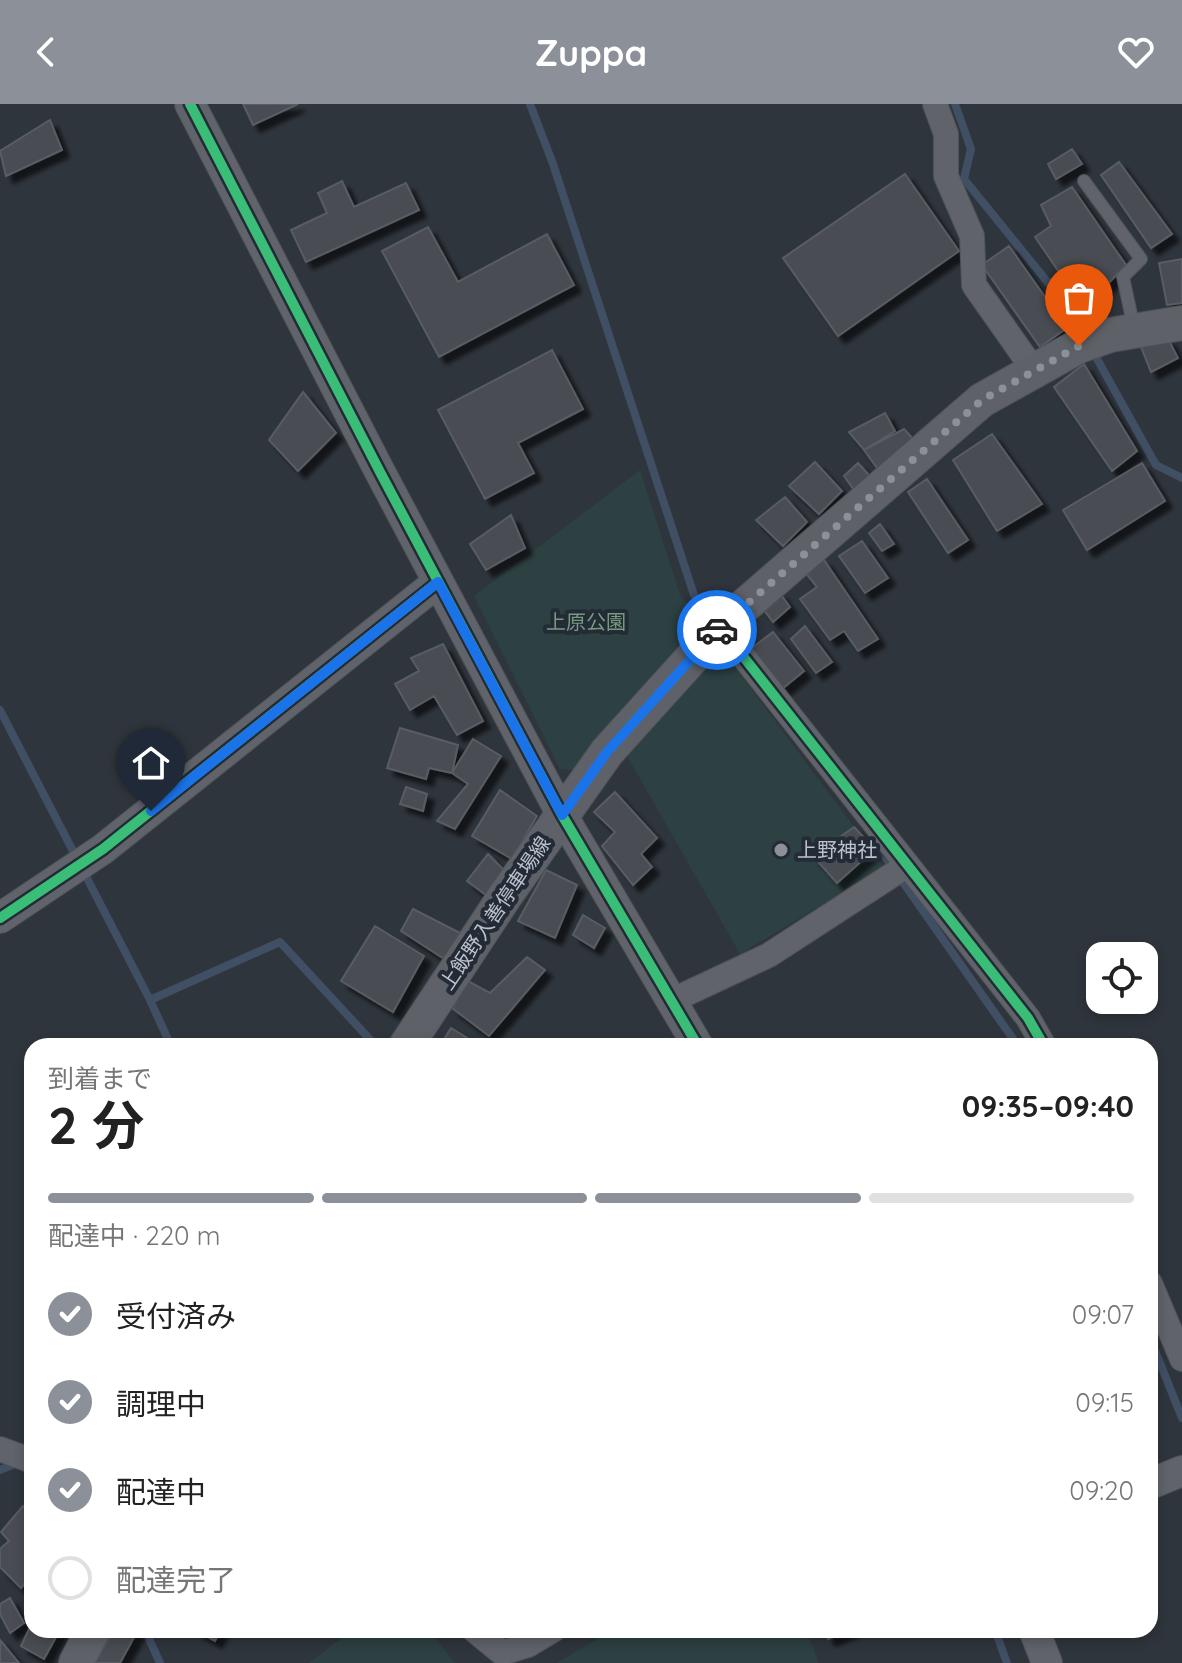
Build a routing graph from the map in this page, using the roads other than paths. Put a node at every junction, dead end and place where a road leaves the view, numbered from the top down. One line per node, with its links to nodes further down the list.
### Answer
1 (190, 104): 7 (street)
2 (935, 104): 6 (street)
3 (1084, 181): 5 (lane)
4 (1182, 323): 5 (main road, 上飯野入善停車場線)
5 (1135, 331): 6 (main road, 上飯野入善停車場線)
6 (1033, 369): 8 (main road, 上飯野入善停車場線)
7 (438, 582): 9 (street); 11 (street)
8 (720, 627): 9 (main road, 上飯野入善停車場線); 10 (street)
9 (562, 815): 12 (street); 13 (main road, 上飯野入善停車場線)
10 (906, 866): 12 (street); 15 (street)
11 (0, 918)
12 (671, 1001): 14 (street)
13 (411, 1038)
14 (693, 1038)
15 (1039, 1038)
16 (1158, 1302): 17 (street)
17 (1182, 1359)
18 (0, 1449): 19 (street)
19 (24, 1458)
20 (1182, 1471): 21 (street)
21 (1158, 1481)
22 (89, 1638): 26 (main road)
23 (484, 1638): 24 (street)
24 (540, 1638)
25 (1037, 1638): 27 (street)
26 (76, 1663)
27 (1047, 1663)

